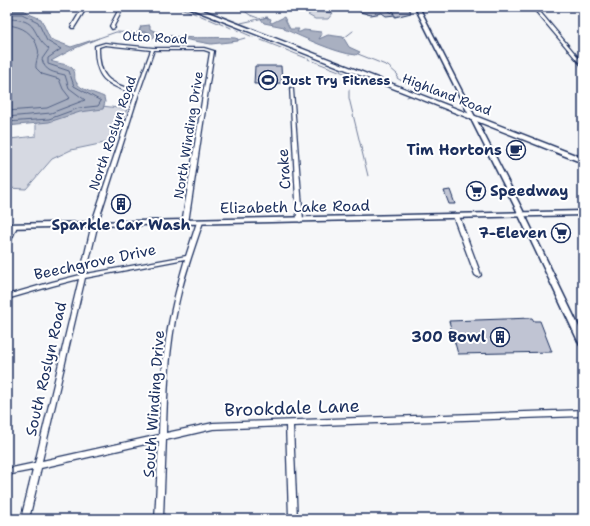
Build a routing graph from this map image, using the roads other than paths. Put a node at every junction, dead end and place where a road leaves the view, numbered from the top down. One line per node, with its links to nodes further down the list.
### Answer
1 (85, 7): 6 (street)
2 (122, 7): 7 (street)
3 (190, 7): 13 (highway, Highland Road)
4 (417, 7): 13 (street)
5 (534, 7): 10 (street)
6 (73, 27)
7 (113, 28)
8 (153, 49): 9 (street, Otto Road); 12 (street, North Roslyn Road); 12 (street, Otto Road)
9 (212, 51): 20 (street, North Winding Drive)
10 (583, 64)
11 (291, 89): 18 (street, Crake)
12 (137, 93): 21 (street, North Roslyn Road)
13 (472, 117): 14 (highway, Highland Road); 16 (street)
14 (583, 161)
15 (583, 213): 16 (main road, Elizabeth Lake Road)
16 (521, 214): 17 (main road, Elizabeth Lake Road); 28 (street)
17 (456, 216): 18 (main road, Elizabeth Lake Road); 25 (street)
18 (300, 220): 19 (main road, Elizabeth Lake Road)
19 (200, 222): 20 (main road, Elizabeth Lake Road); 24 (street, South Winding Drive)
20 (185, 223): 21 (main road, Elizabeth Lake Road)
21 (94, 224): 22 (main road, Elizabeth Lake Road); 26 (street, South Roslyn Road)
22 (10, 226): 23 (street)
23 (7, 243)
24 (189, 257): 26 (street, Beechgrove Drive); 31 (street, South Winding Drive)
25 (478, 275)
26 (81, 276): 27 (street, Beechgrove Drive); 32 (street, South Roslyn Road)
27 (7, 297)
28 (583, 343)
29 (583, 414): 30 (street, Brookdale Lane)
30 (289, 423): 31 (street, Brookdale Lane); 36 (street)
31 (164, 436): 32 (street, Brookdale Lane); 35 (street, South Winding Drive)
32 (37, 465): 33 (street, Brookdale Lane); 34 (street, South Roslyn Road)
33 (7, 472)
34 (24, 519)
35 (159, 519)
36 (293, 519)

